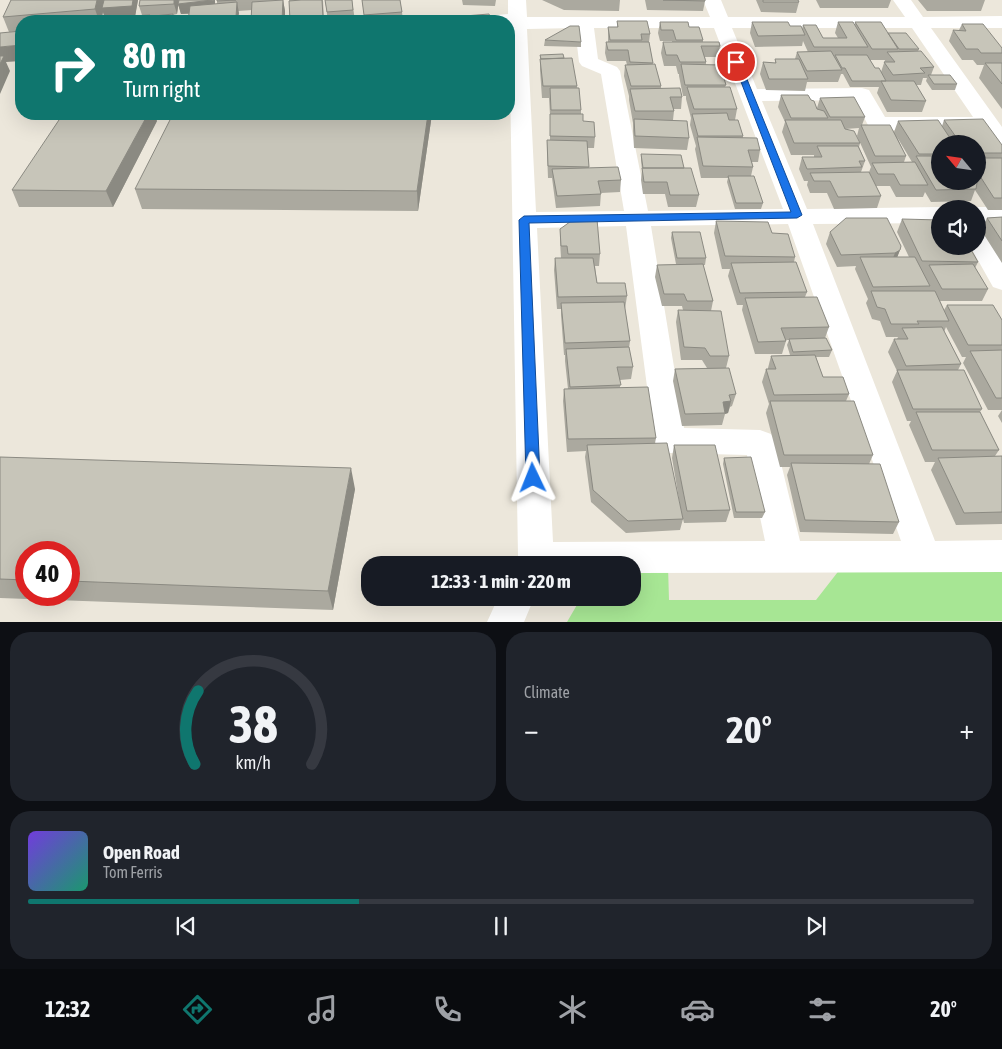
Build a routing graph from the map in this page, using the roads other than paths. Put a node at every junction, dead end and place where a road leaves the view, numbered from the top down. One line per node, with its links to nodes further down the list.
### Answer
1 (517, 0): 8 (street)
2 (902, 0): 6 (street)
3 (716, 11): 5 (street); 6 (street); 9 (street)
4 (515, 22): 8 (street)
5 (584, 22): 8 (street); 16 (street)
6 (916, 22): 7 (street); 10 (street)
7 (1002, 22)
8 (518, 23): 17 (street)
9 (749, 95): 10 (street); 12 (street)
10 (988, 123): 11 (street)
11 (1002, 143)
12 (797, 215): 13 (street); 16 (street); 23 (street)
13 (931, 215)
14 (986, 215): 15 (street)
15 (1002, 215)
16 (637, 218): 17 (street); 22 (street)
17 (524, 220): 20 (street)
18 (986, 252): 19 (street)
19 (1002, 281)
20 (534, 556)
21 (1002, 556): 23 (street)
22 (786, 557): 23 (street); 24 (street)
23 (924, 557)
24 (641, 559)
25 (512, 606): 26 (street)
26 (505, 622)

